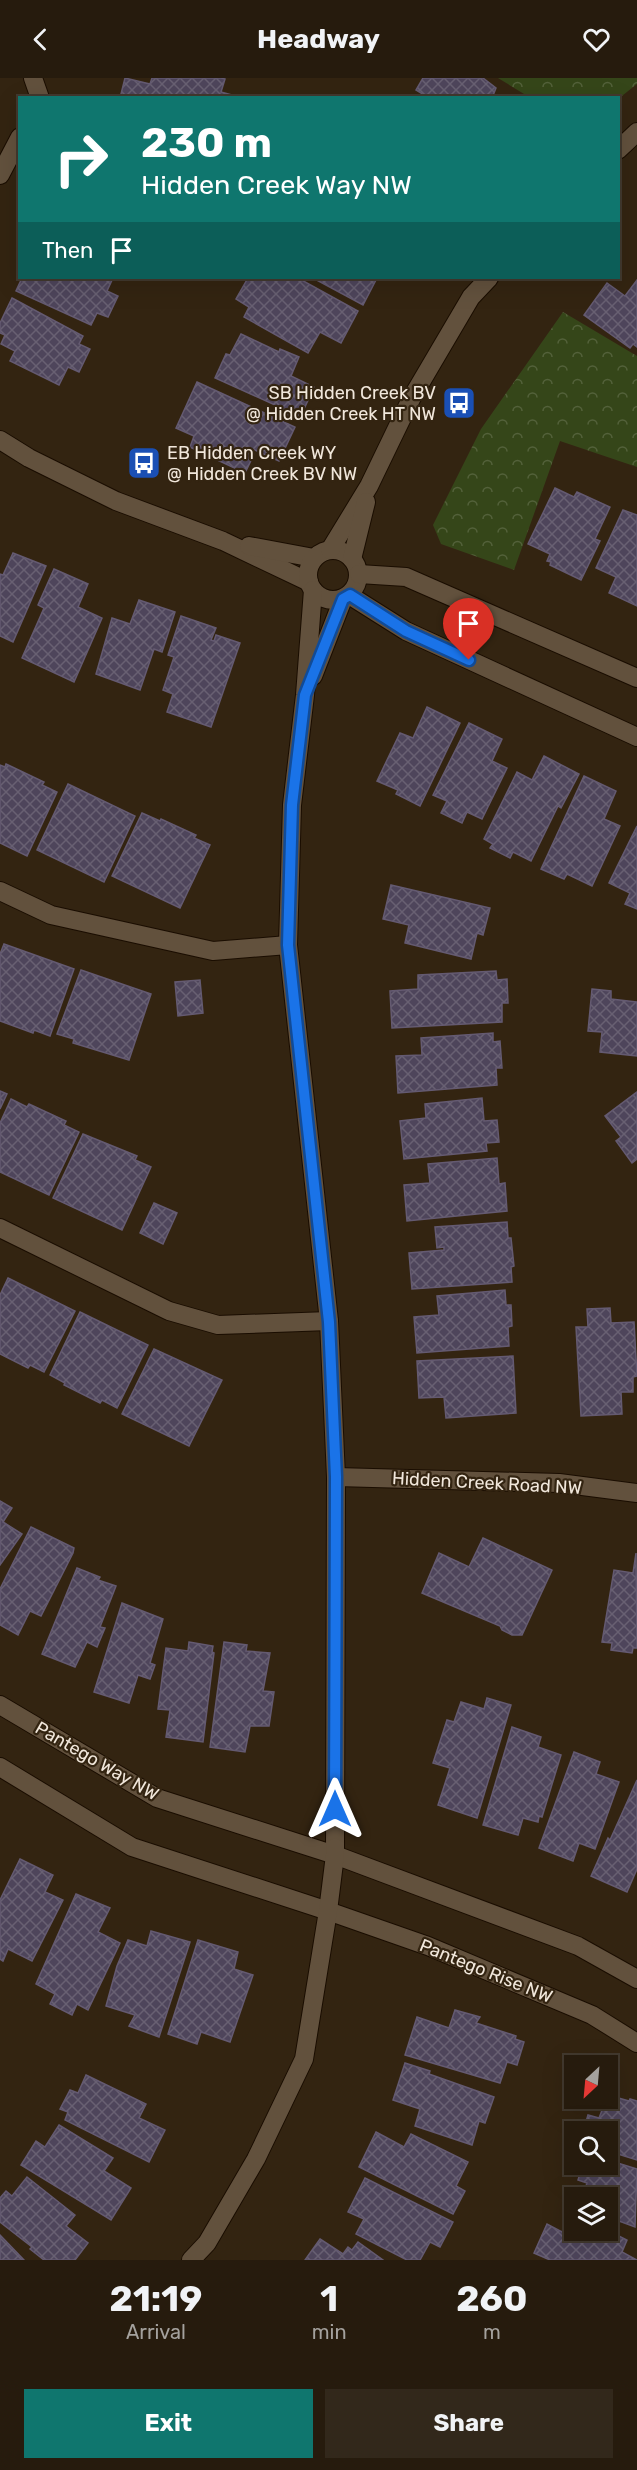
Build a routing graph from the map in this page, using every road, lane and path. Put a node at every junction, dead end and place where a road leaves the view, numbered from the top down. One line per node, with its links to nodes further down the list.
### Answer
1 (33, 78): 2 (street)
2 (39, 96)
3 (637, 132): 5 (street)
4 (18, 141): 6 (street)
5 (620, 148)
6 (0, 175)
7 (488, 279): 9 (street)
8 (0, 440): 10 (street)
9 (369, 486): 11 (street); 12 (street)
10 (223, 541): 11 (street); 13 (street)
11 (322, 554): 12 (street); 13 (street)
12 (356, 566): 14 (street); 15 (street)
13 (311, 586): 14 (street); 16 (street)
14 (346, 597): 16 (street); 17 (street)
15 (637, 678)
16 (305, 695): 19 (street)
17 (637, 737)
18 (0, 891): 19 (street)
19 (288, 945): 21 (street)
20 (0, 1228): 21 (street)
21 (329, 1322): 22 (street)
22 (336, 1477): 23 (street, Hidden Creek Road NW); 26 (street)
23 (637, 1493)
24 (0, 1705): 26 (street, Pantego Way NW)
25 (0, 1767): 27 (street)
26 (335, 1855): 27 (street); 28 (street)
27 (328, 1911): 29 (street, Pantego Rise NW); 30 (street)
28 (637, 1979)
29 (637, 2043)
30 (191, 2260)

